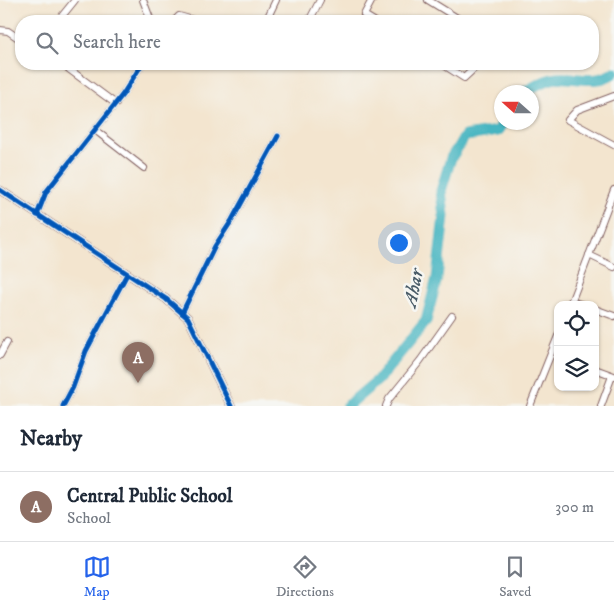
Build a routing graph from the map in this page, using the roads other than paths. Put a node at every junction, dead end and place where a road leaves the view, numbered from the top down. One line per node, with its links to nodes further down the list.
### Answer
1 (76, 0): 7 (street)
2 (143, 0): 8 (street)
3 (276, 0): 9 (street)
4 (320, 0): 10 (street)
5 (372, 0): 11 (street)
6 (428, 0): 12 (street)
7 (63, 15)
8 (148, 15)
9 (269, 15)
10 (312, 15)
11 (364, 15)
12 (452, 15)
13 (0, 30): 14 (street)
14 (15, 36)
15 (70, 70): 20 (street)
16 (138, 70): 20 (street)
17 (451, 70): 18 (street)
18 (473, 70)
19 (614, 96): 23 (street)
20 (116, 104): 21 (street)
21 (95, 130): 24 (street); 27 (street)
22 (278, 136): 33 (street)
23 (614, 145)
24 (144, 168)
25 (0, 190): 27 (street)
26 (614, 190): 28 (street)
27 (37, 215): 30 (street)
28 (589, 255): 29 (street); 31 (street)
29 (614, 267)
30 (127, 274): 33 (street); 41 (street)
31 (572, 301)
32 (599, 310): 35 (street)
33 (182, 313): 42 (street)
34 (452, 316): 43 (street)
35 (614, 316)
36 (7, 342): 38 (street)
37 (554, 354): 44 (street)
38 (0, 355)
39 (599, 371): 40 (street)
40 (613, 376): 45 (street)
41 (63, 406)
42 (232, 406)
43 (386, 406)
44 (530, 406)
45 (601, 406)

